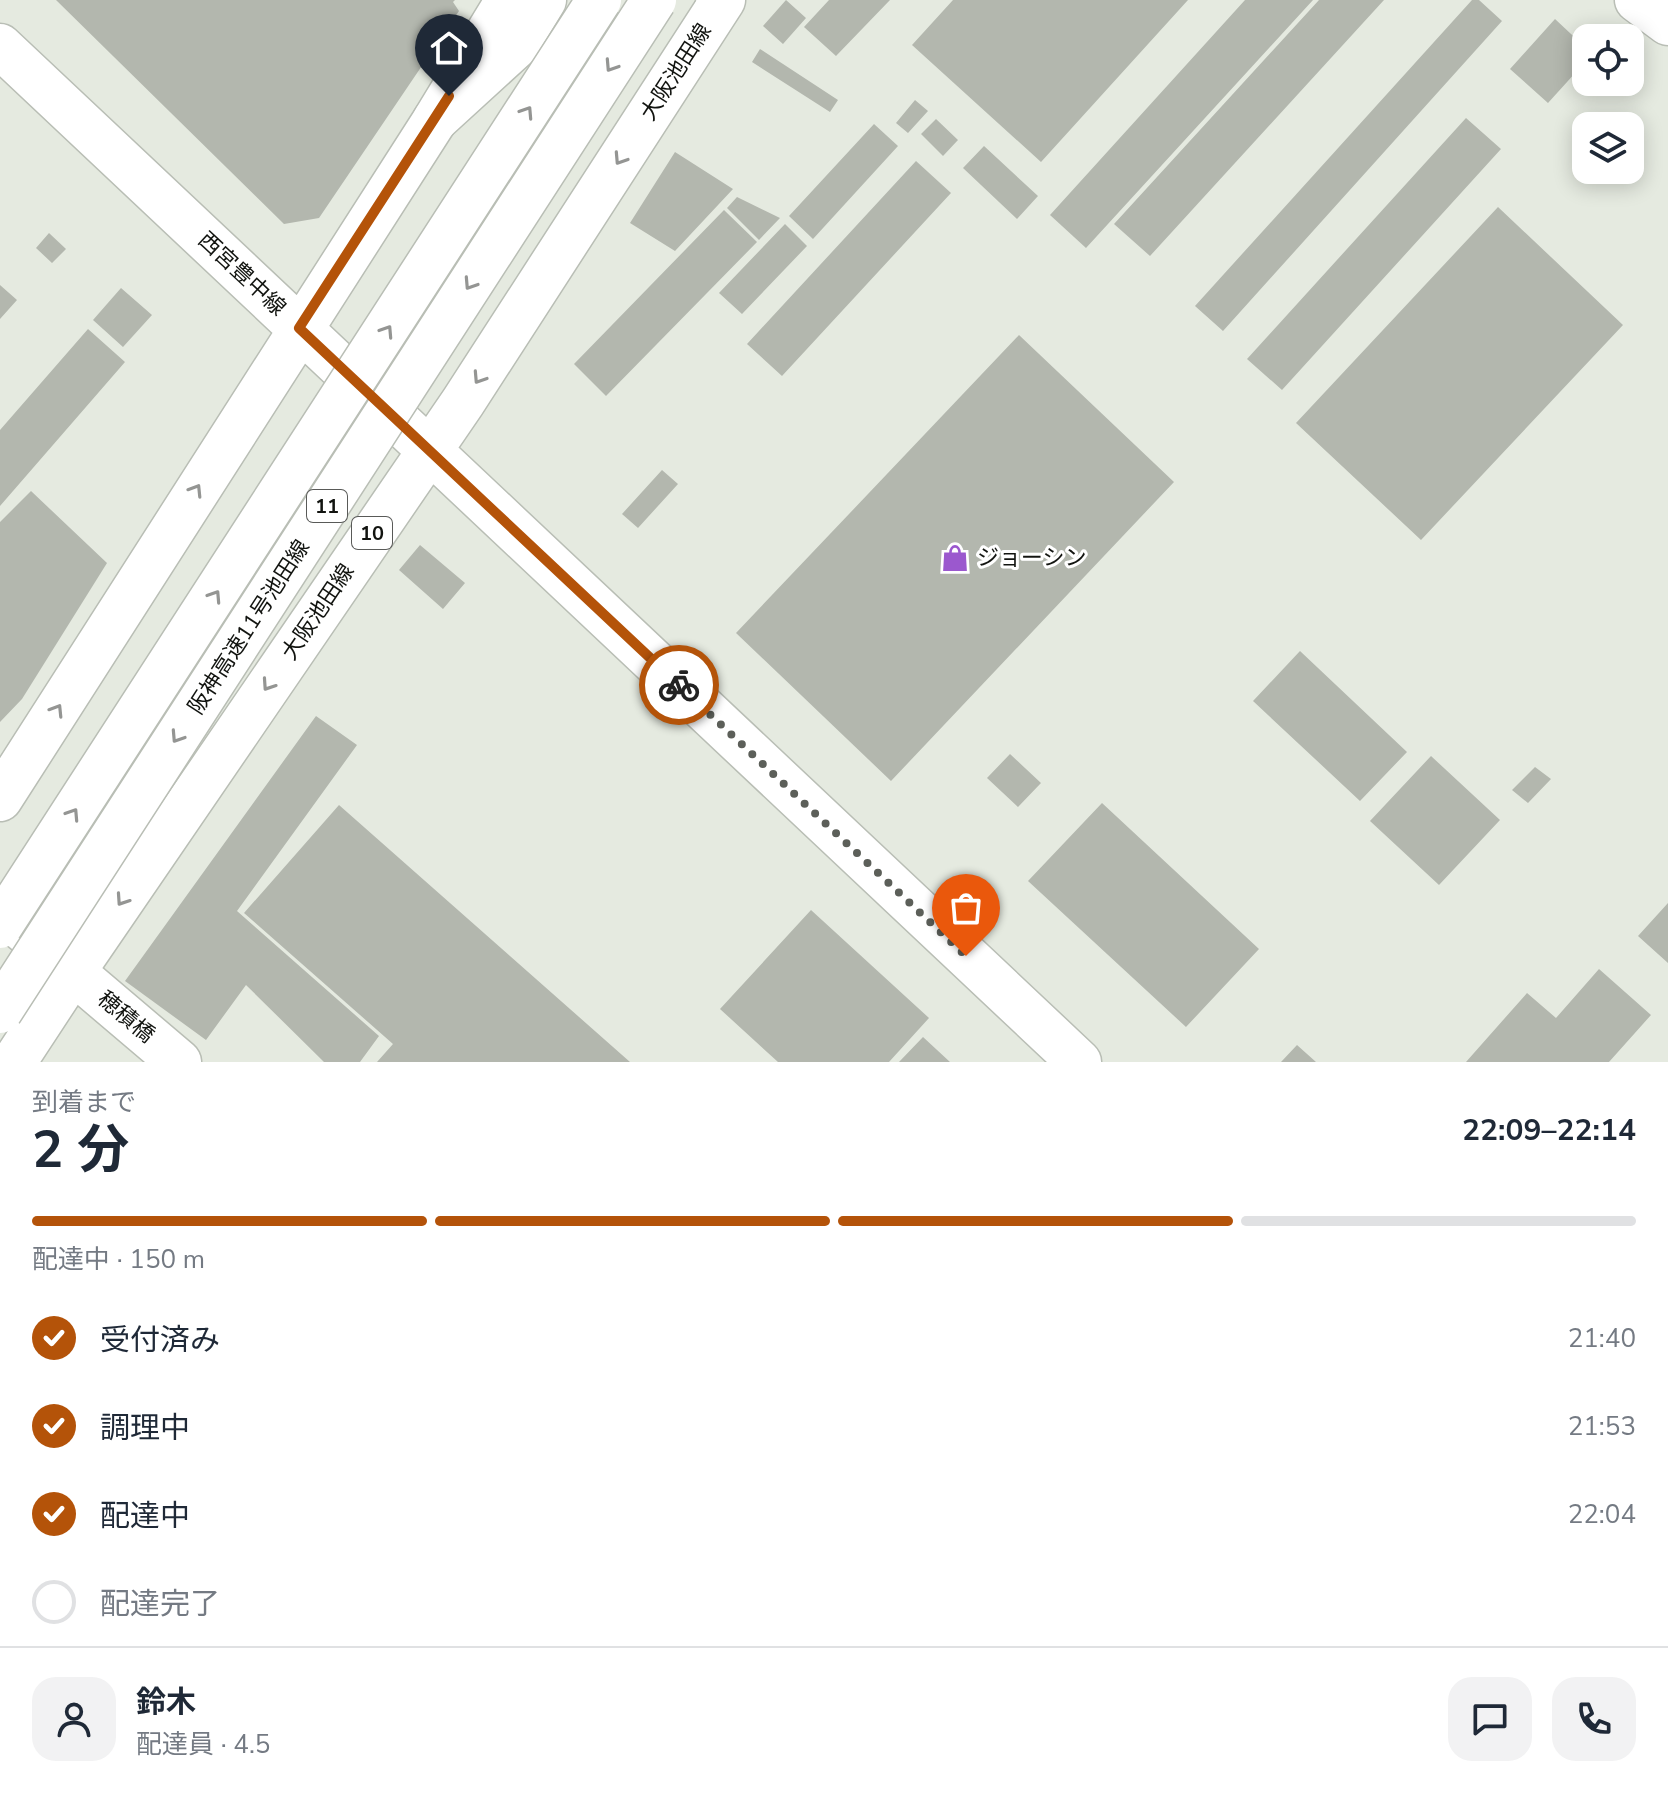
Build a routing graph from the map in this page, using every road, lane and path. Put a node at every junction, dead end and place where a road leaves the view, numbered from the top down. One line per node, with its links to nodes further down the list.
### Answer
1 (508, 0): 9 (main road)
2 (544, 0): 9 (main road)
3 (599, 0): 14 (main road, 阪神高速11号池田線 / 11, one-way to 3, bridge)
4 (654, 0): 16 (main road, 阪神高速11号池田線 / 11, one-way to 16, bridge)
5 (1637, 0): 7 (main road)
6 (721, 3): 11 (main road, 大阪池田線 / 10, one-way to 11)
7 (1668, 23)
8 (0, 46): 10 (main road, 西宮豊中線)
9 (435, 120): 10 (main road)
10 (299, 328): 11 (main road, 西宮豊中線); 12 (main road, one-way to 10)
11 (429, 449): 15 (main road, 大阪池田線 / 10, one-way to 15); 19 (main road, 西宮豊中線)
12 (0, 799)
13 (0, 910): 15 (main road, 穂積橋)
14 (0, 926)
15 (73, 972): 17 (main road, 大阪池田線 / 10); 18 (main road, 穂積橋)
16 (0, 1011)
17 (14, 1062)
18 (179, 1062)
19 (1079, 1062)

